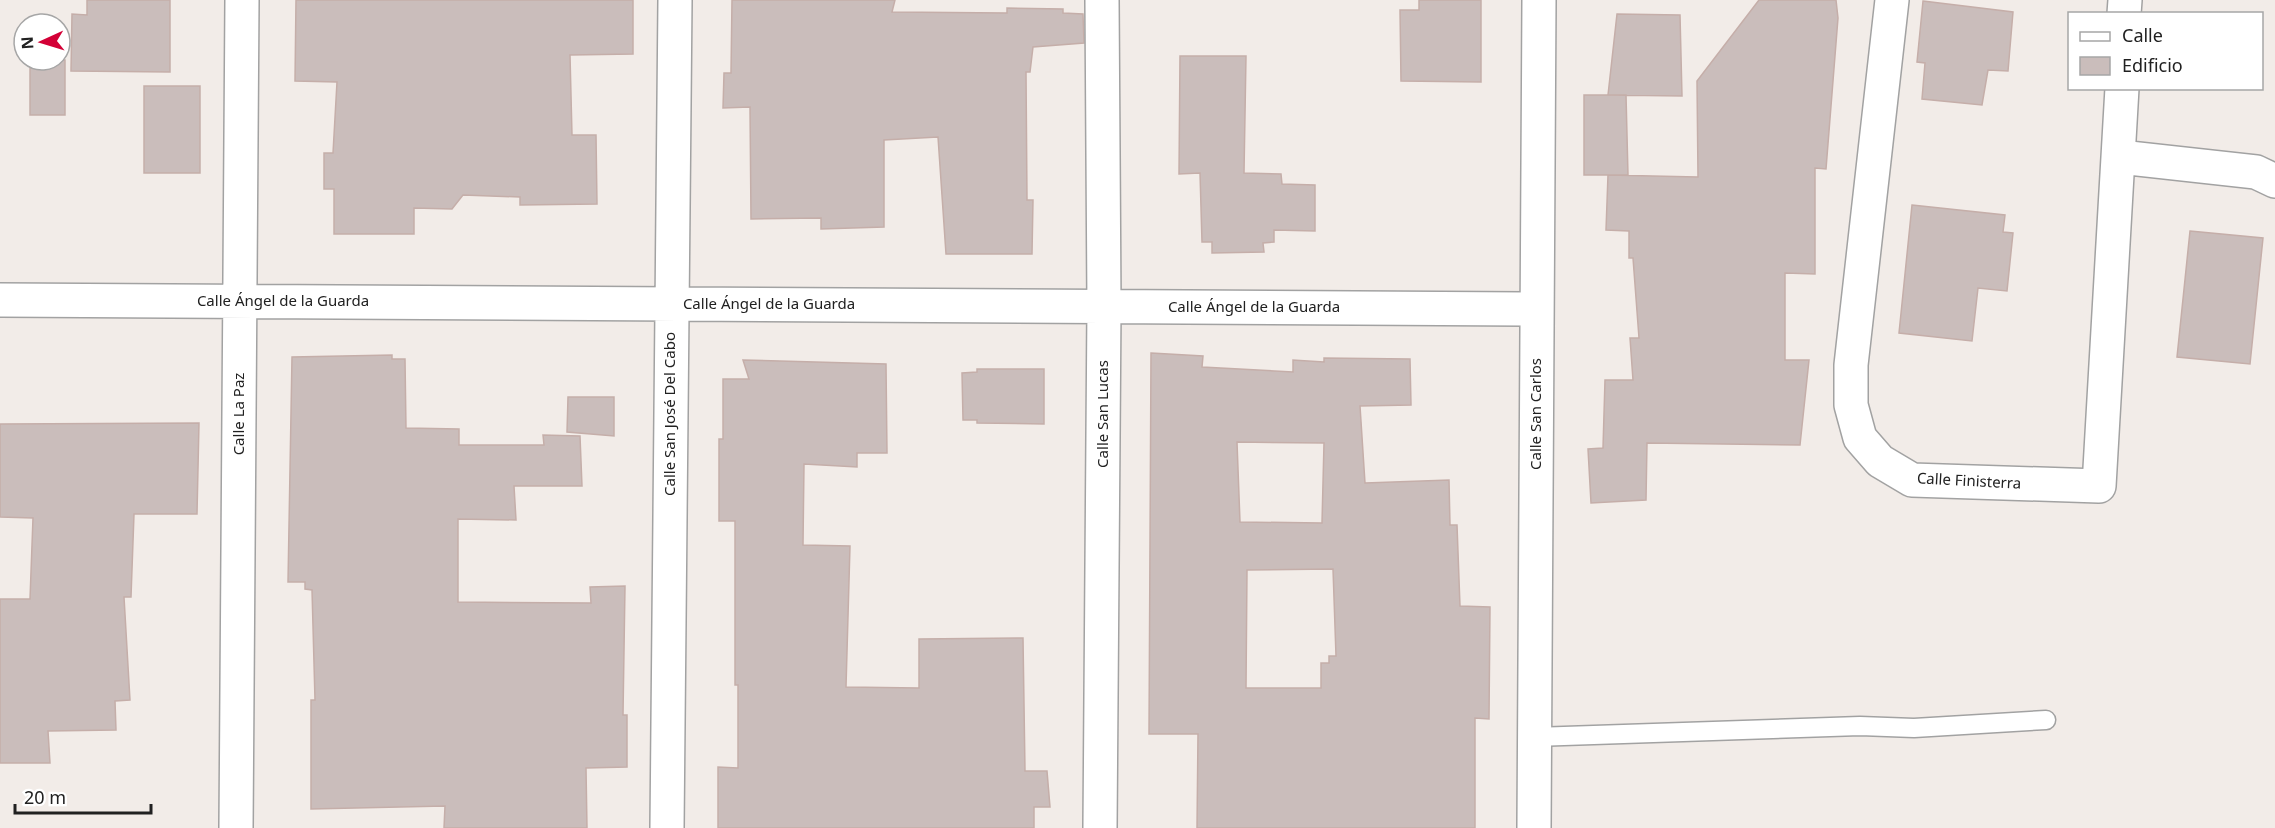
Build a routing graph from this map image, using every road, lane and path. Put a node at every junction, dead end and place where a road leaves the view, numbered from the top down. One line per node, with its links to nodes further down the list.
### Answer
1 (242, 0): 10 (street, Calle La Paz)
2 (675, 0): 11 (street, Calle San José Del Cabo)
3 (1102, 0): 12 (street, Calle San Lucas)
4 (1539, 0): 13 (street, Calle San Carlos)
5 (1892, 0): 7 (street, Calle Finisterra)
6 (2122, 90): 7 (street, Calle Finisterra)
7 (2120, 157): 8 (street)
8 (2275, 181)
9 (0, 300): 10 (street, Calle Ángel de la Guarda)
10 (239, 301): 11 (street, Calle Ángel de la Guarda); 16 (street, Calle La Paz)
11 (671, 303): 12 (street, Calle Ángel de la Guarda); 17 (street, Calle San José Del Cabo)
12 (1104, 306): 13 (street, Calle Ángel de la Guarda); 18 (street, Calle San Lucas)
13 (1537, 309): 15 (street, Calle San Carlos)
14 (2046, 720): 15 (lane)
15 (1534, 737): 19 (street, Calle San Carlos)
16 (236, 828)
17 (667, 828)
18 (1100, 828)
19 (1534, 828)

